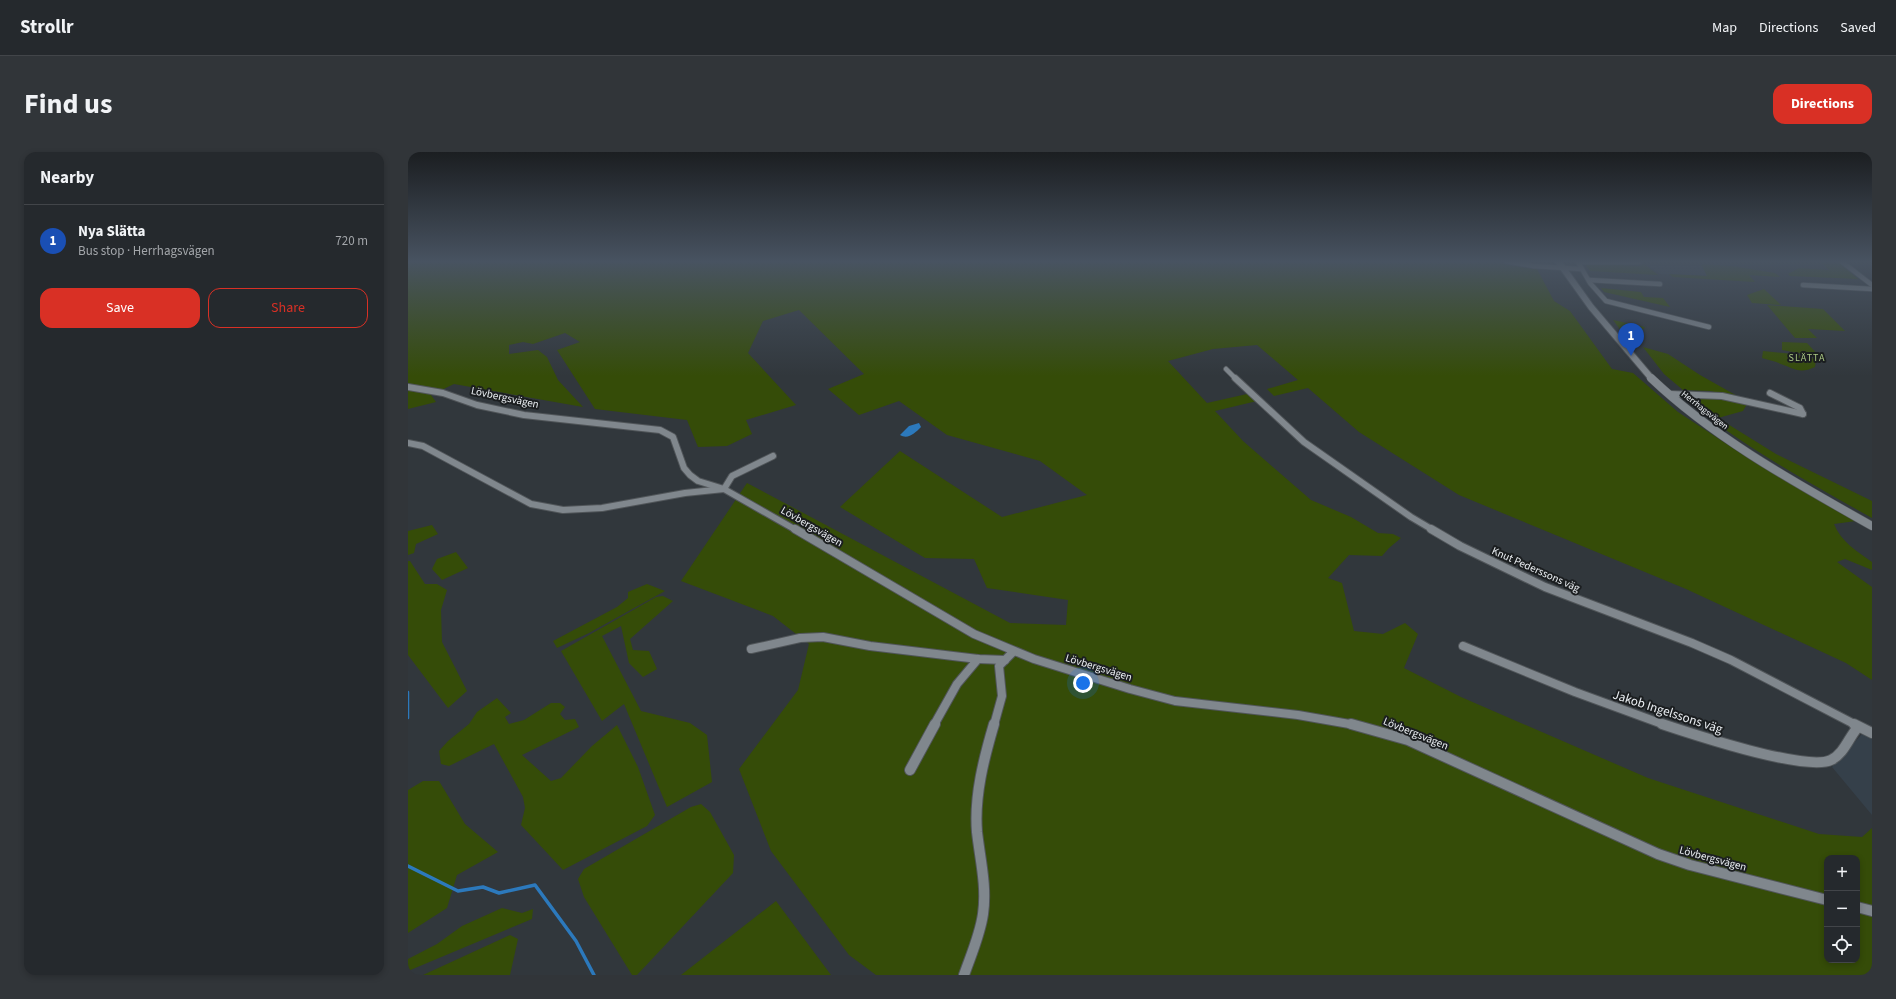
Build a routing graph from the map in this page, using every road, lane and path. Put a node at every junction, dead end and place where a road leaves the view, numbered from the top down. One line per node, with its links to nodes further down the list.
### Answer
1 (1584, 299): 7 (street, Herrhagsvägen)
2 (1603, 299): 3 (street)
3 (1709, 327)
4 (1226, 369): 17 (street, Knut Pederssons väg)
5 (408, 387): 10 (street, Lövbergsvägen)
6 (1770, 393): 7 (street)
7 (1670, 394): 11 (street, Herrhagsvägen)
8 (408, 443): 10 (street)
9 (773, 456): 10 (street)
10 (724, 489): 14 (street, Lövbergsvägen)
11 (1872, 526)
12 (1462, 646): 17 (street, Jakob Ingelssons väg)
13 (751, 649): 15 (street)
14 (1013, 652): 16 (street); 20 (street, Lövbergsvägen)
15 (978, 659): 16 (street); 19 (street)
16 (1005, 660): 23 (street)
17 (1858, 727): 18 (street, Knut Pederssons väg)
18 (1872, 733)
19 (910, 770)
20 (1824, 899)
21 (1860, 908): 22 (street)
22 (1872, 911)
23 (964, 975)

